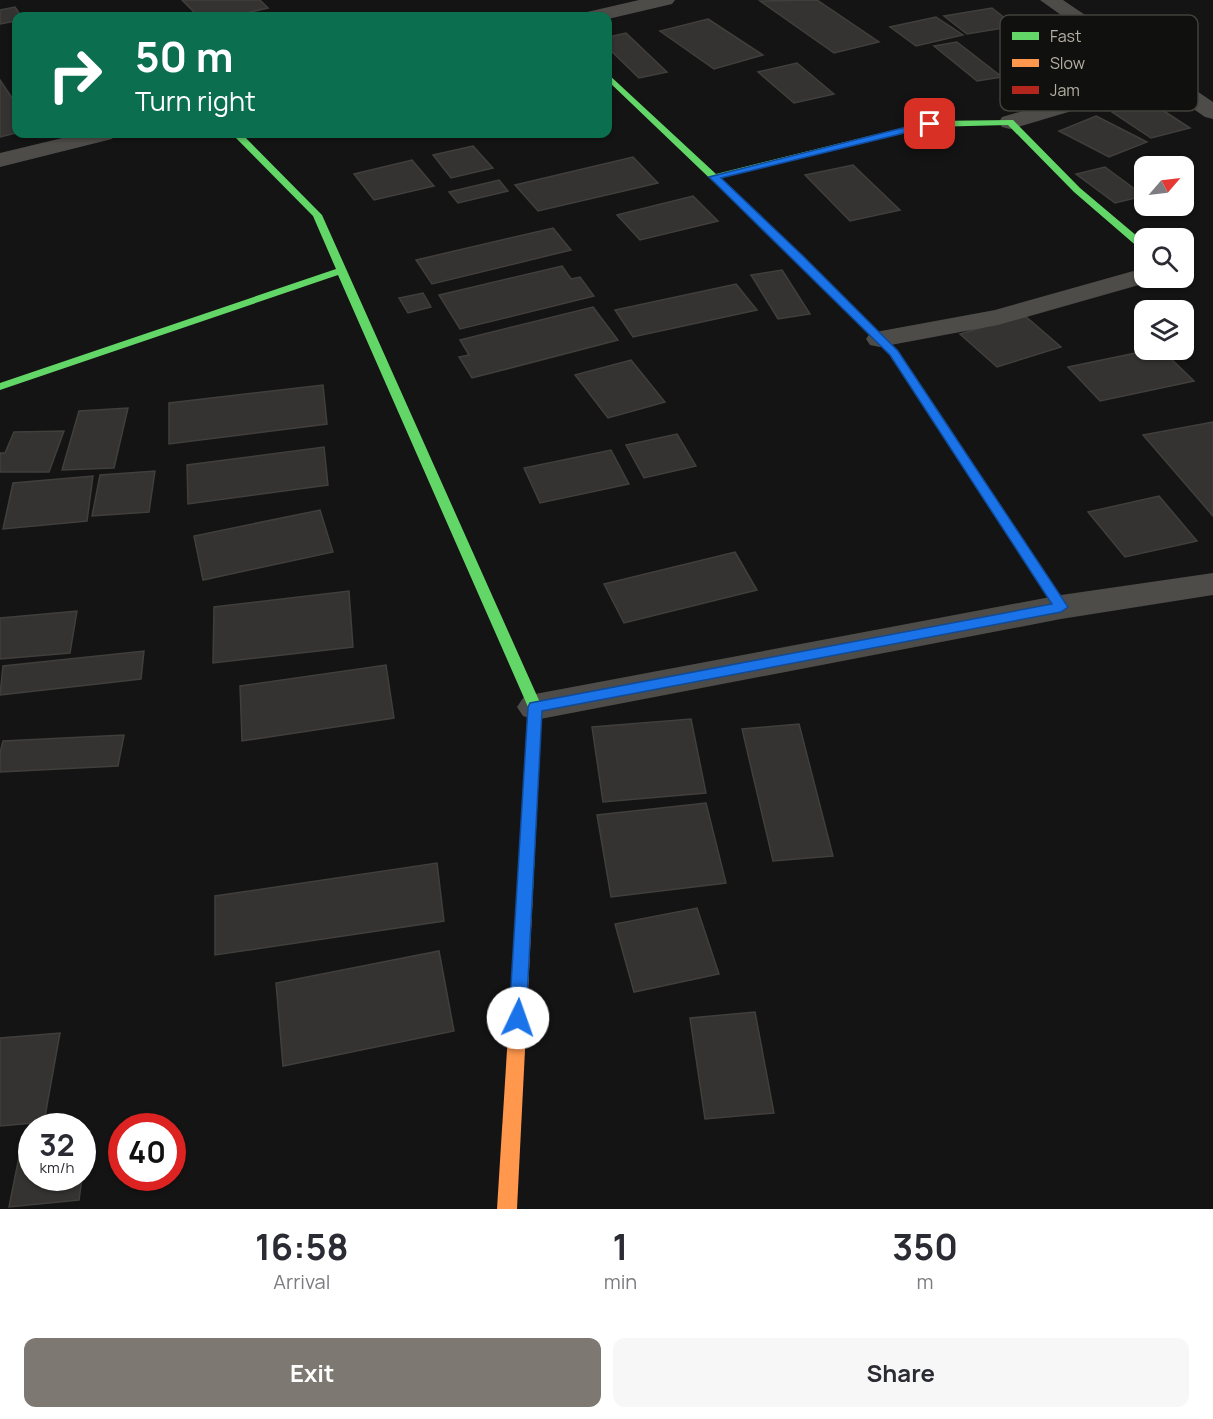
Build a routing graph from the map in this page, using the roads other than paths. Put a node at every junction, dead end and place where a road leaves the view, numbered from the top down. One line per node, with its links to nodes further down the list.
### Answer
1 (665, 0): 3 (street)
2 (1050, 0): 4 (street)
3 (612, 12)
4 (1072, 15)
5 (612, 81): 13 (street)
6 (1198, 102): 8 (street)
7 (1047, 111): 9 (street)
8 (1213, 112)
9 (1010, 122): 13 (street); 14 (street)
10 (88, 138): 12 (street)
11 (241, 138): 15 (street)
12 (0, 160)
13 (714, 177): 17 (street)
14 (1134, 238)
15 (342, 270): 18 (street); 21 (street)
16 (1134, 279): 17 (street)
17 (880, 339): 20 (street)
18 (0, 387)
19 (1213, 584): 20 (street)
20 (1061, 607): 21 (street)
21 (535, 707): 22 (street)
22 (507, 1209)

